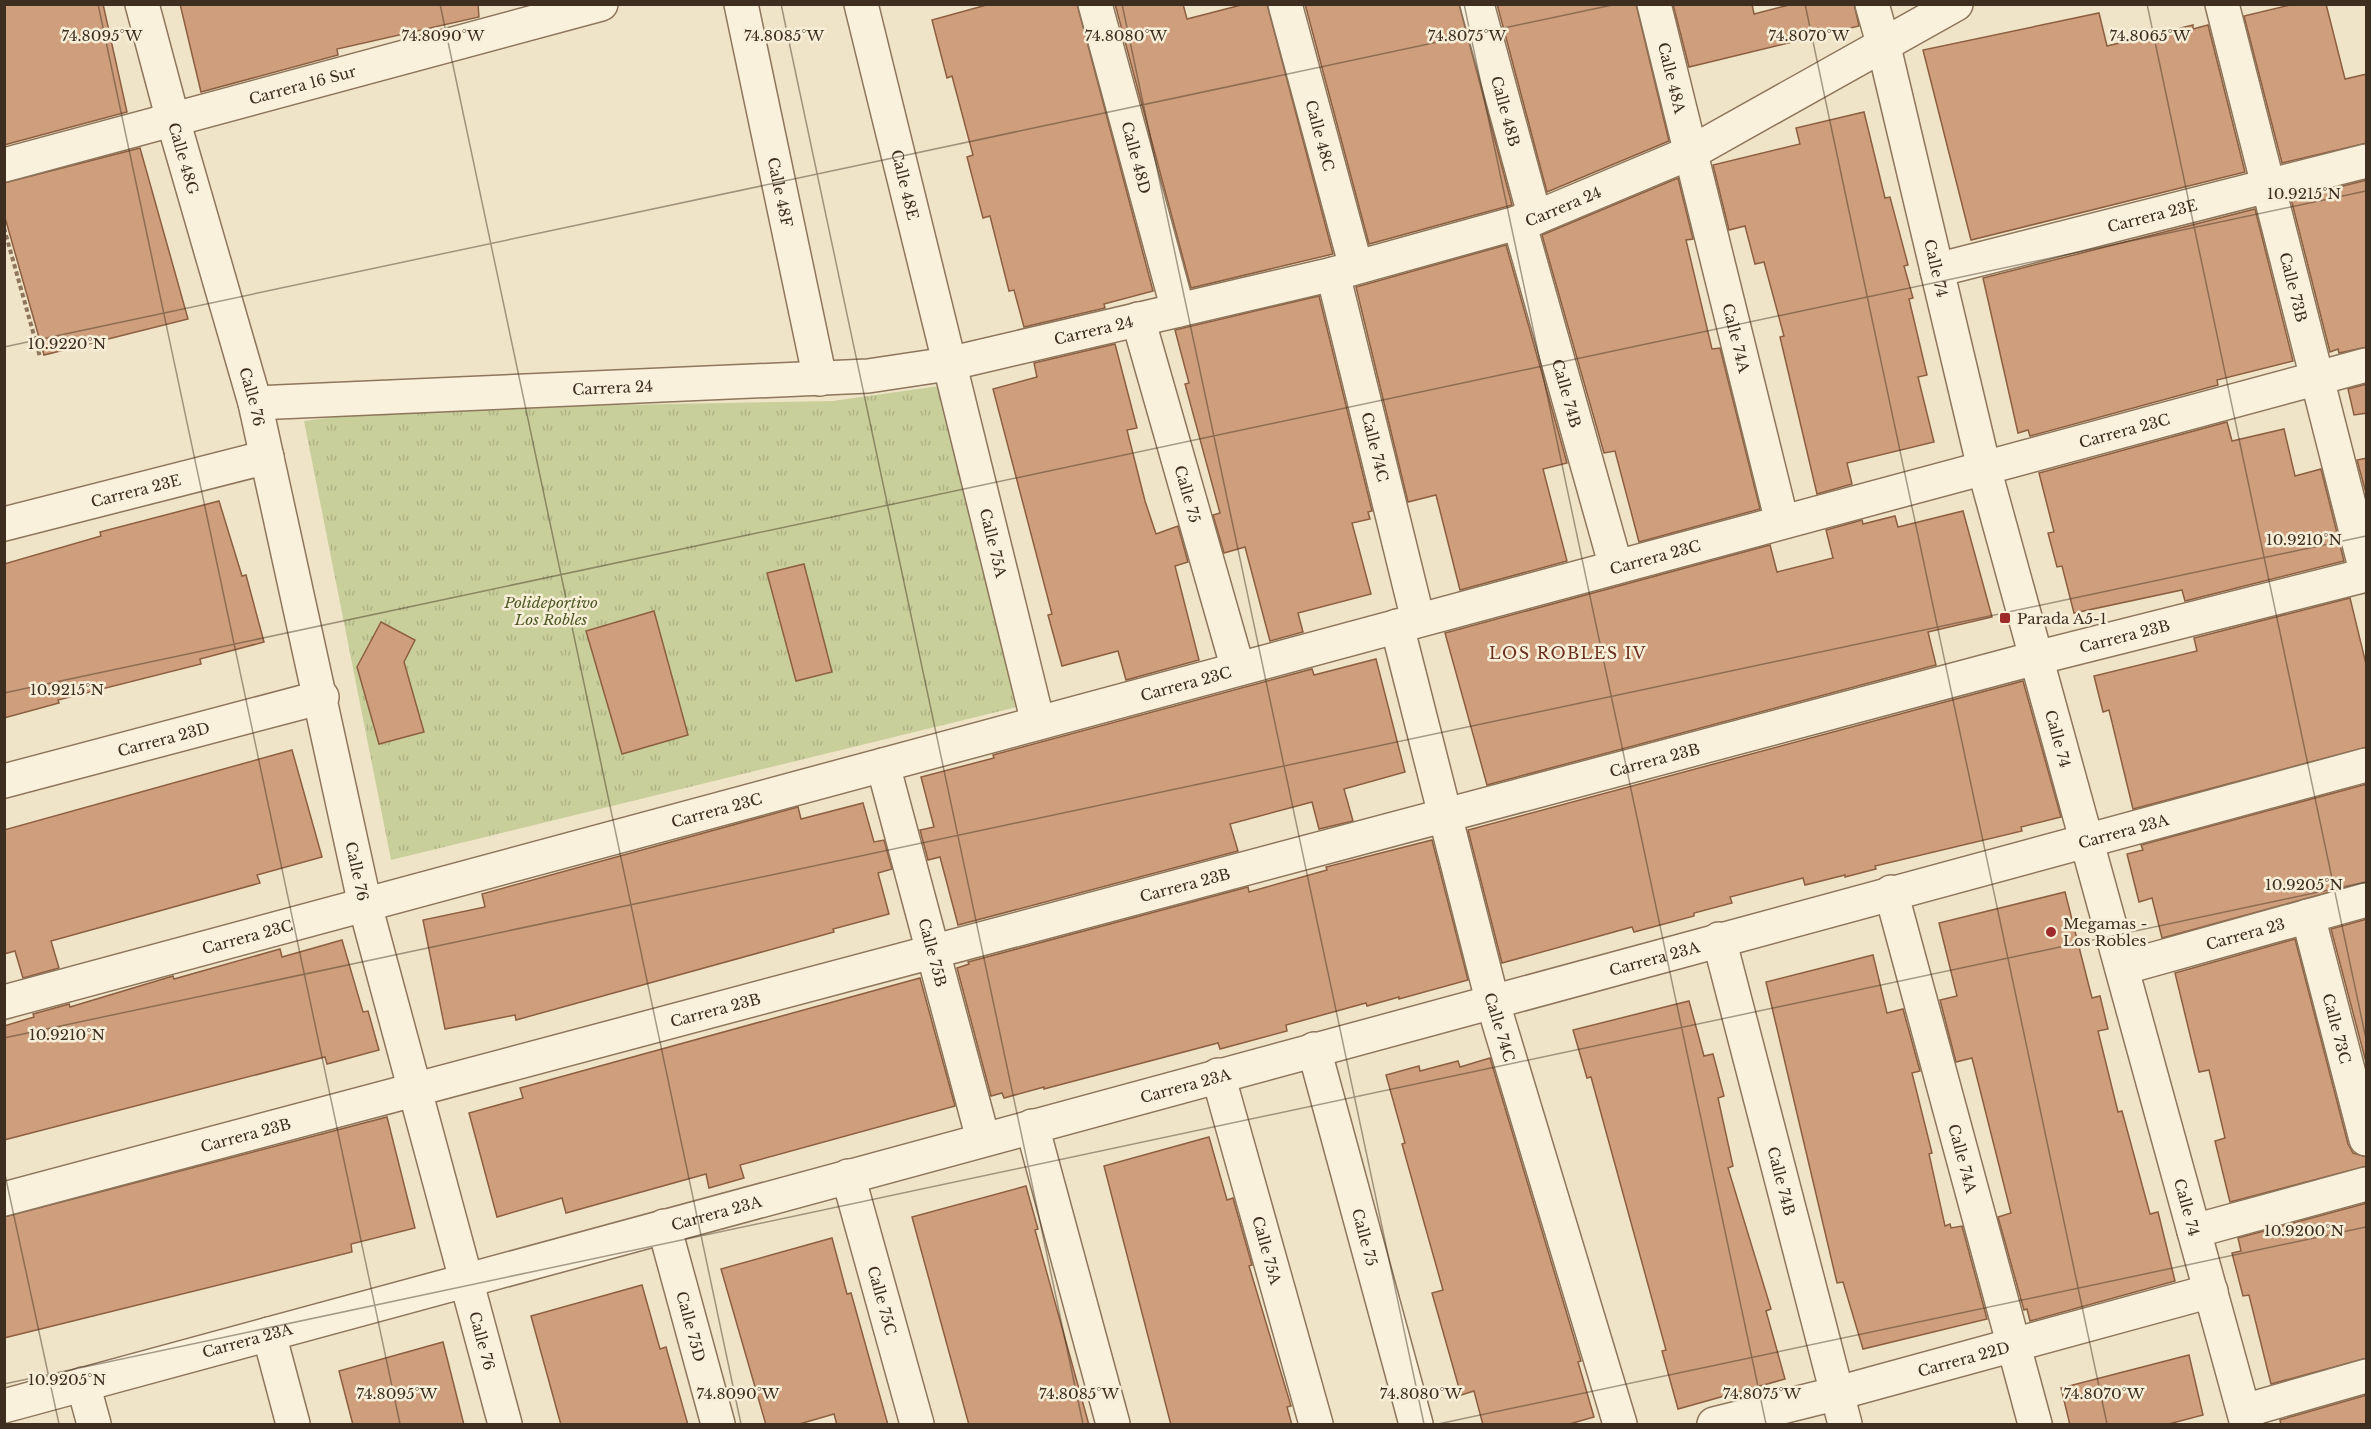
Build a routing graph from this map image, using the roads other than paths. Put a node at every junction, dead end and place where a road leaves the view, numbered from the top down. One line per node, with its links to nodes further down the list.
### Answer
1 (142, 4): 13 (street, Calle 48G)
2 (600, 4): 13 (street, Carrera 16 Sur)
3 (741, 4): 27 (street, Calle 48F)
4 (861, 4): 24 (street, Calle 48E)
5 (1095, 4): 21 (street, Calle 48D)
6 (1286, 4): 19 (street, Calle 48C)
7 (1477, 4): 18 (street, Calle 48B)
8 (1654, 4): 14 (street, Calle 48A)
9 (1872, 4): 12 (street, Calle 74)
10 (1956, 4): 12 (street, Carrera 24)
11 (2222, 4): 17 (street, Calle 73B)
12 (1884, 46): 14 (street, Carrera 24); 20 (street, Calle 74)
13 (173, 120): 16 (street, Carrera 16 Sur); 22 (street, Calle 48G)
14 (1692, 152): 18 (street, Carrera 24); 31 (street, Calle 74A)
15 (2367, 161): 17 (street, Carrera 23E)
16 (4, 165)
17 (2268, 186): 20 (street, Carrera 23E); 26 (street, Calle 73B)
18 (1527, 220): 19 (street, Carrera 24); 33 (street, Calle 74B)
19 (1344, 270): 21 (street, Carrera 24); 35 (street, Calle 74C)
20 (1937, 270): 30 (street, Calle 74)
21 (1178, 310): 23 (street, Carrera 24)
22 (228, 312): 28 (street, Calle 76)
23 (1138, 319): 24 (street, Carrera 24); 37 (street, Calle 75)
24 (948, 364): 27 (street, Carrera 24); 39 (street, Calle 75A)
25 (2367, 365): 26 (street, Carrera 23C)
26 (2318, 378): 30 (street, Carrera 23C); 34 (street, Calle 73B)
27 (820, 379): 28 (street, Carrera 24)
28 (255, 402): 29 (street, Calle 76)
29 (267, 457): 32 (street, Carrera 23E); 38 (street, Calle 76)
30 (1983, 468): 31 (street, Carrera 23C); 36 (street, Calle 74)
31 (1782, 522): 33 (street, Carrera 23C)
32 (4, 524)
33 (1616, 567): 35 (street, Carrera 23C)
34 (2367, 573): 36 (street, Carrera 23B)
35 (1407, 623): 37 (street, Carrera 23C); 43 (street, Calle 74C)
36 (2036, 658): 43 (street, Carrera 23B); 44 (street, Calle 74)
37 (1238, 669): 39 (street, Carrera 23C)
38 (322, 697): 42 (street, Carrera 23D); 47 (street, Calle 76)
39 (1038, 723): 40 (street, Carrera 23C)
40 (883, 765): 47 (street, Carrera 23C); 50 (street, Calle 75B)
41 (2367, 765): 44 (street, Carrera 23A)
42 (4, 781)
43 (1444, 816): 50 (street, Carrera 23B); 52 (street, Calle 74C)
44 (2086, 839): 45 (street, Carrera 23A); 51 (street, Calle 74)
45 (1891, 892): 49 (street, Carrera 23A); 68 (street, Calle 74A)
46 (2367, 900): 48 (street, Carrera 23)
47 (365, 905): 53 (street, Carrera 23C); 56 (street, Calle 76)
48 (2308, 916): 51 (street, Carrera 23); 59 (street, Calle 73C)
49 (1719, 939): 52 (street, Carrera 23A); 71 (street, Calle 74B)
50 (932, 952): 56 (street, Carrera 23B); 58 (street, Calle 75B)
51 (2122, 968): 64 (street, Calle 74)
52 (1492, 1000): 54 (street, Carrera 23A); 82 (street, Calle 74C)
53 (4, 1002)
54 (1314, 1049): 55 (street, Carrera 23A); 81 (street, Calle 75)
55 (1218, 1075): 57 (street, Carrera 23A); 80 (street, Calle 75A)
56 (416, 1090): 62 (street, Carrera 23B); 65 (street, Calle 76)
57 (1032, 1126): 58 (street, Carrera 23A); 79 (street)
58 (982, 1139): 60 (street, Carrera 23A)
59 (2367, 1139)
60 (848, 1176): 63 (street, Carrera 23A); 78 (street, Calle 75C)
61 (2367, 1184): 64 (street)
62 (4, 1199)
63 (664, 1226): 65 (street, Carrera 23A); 77 (street, Calle 75D)
64 (2194, 1231): 66 (street, Calle 74)
65 (467, 1280): 67 (street, Carrera 23A); 76 (street, Calle 76)
66 (2211, 1290): 68 (street, Carrera 22D); 73 (street, Calle 74)
67 (269, 1334): 70 (street, Carrera 23A); 75 (street)
68 (2011, 1344): 71 (street, Carrera 22D); 85 (street, Calle 74A)
69 (2367, 1376): 73 (street)
70 (83, 1384): 72 (street, Carrera 23A); 74 (street)
71 (1838, 1393): 83 (street, Carrera 22D); 84 (street, Calle 74B)
72 (4, 1406)
73 (2245, 1418)
74 (94, 1425)
75 (293, 1425)
76 (506, 1425)
77 (718, 1425)
78 (917, 1425)
79 (1113, 1425)
80 (1316, 1425)
81 (1416, 1425)
82 (1620, 1425)
83 (1714, 1425)
84 (1845, 1425)
85 (2035, 1425)

